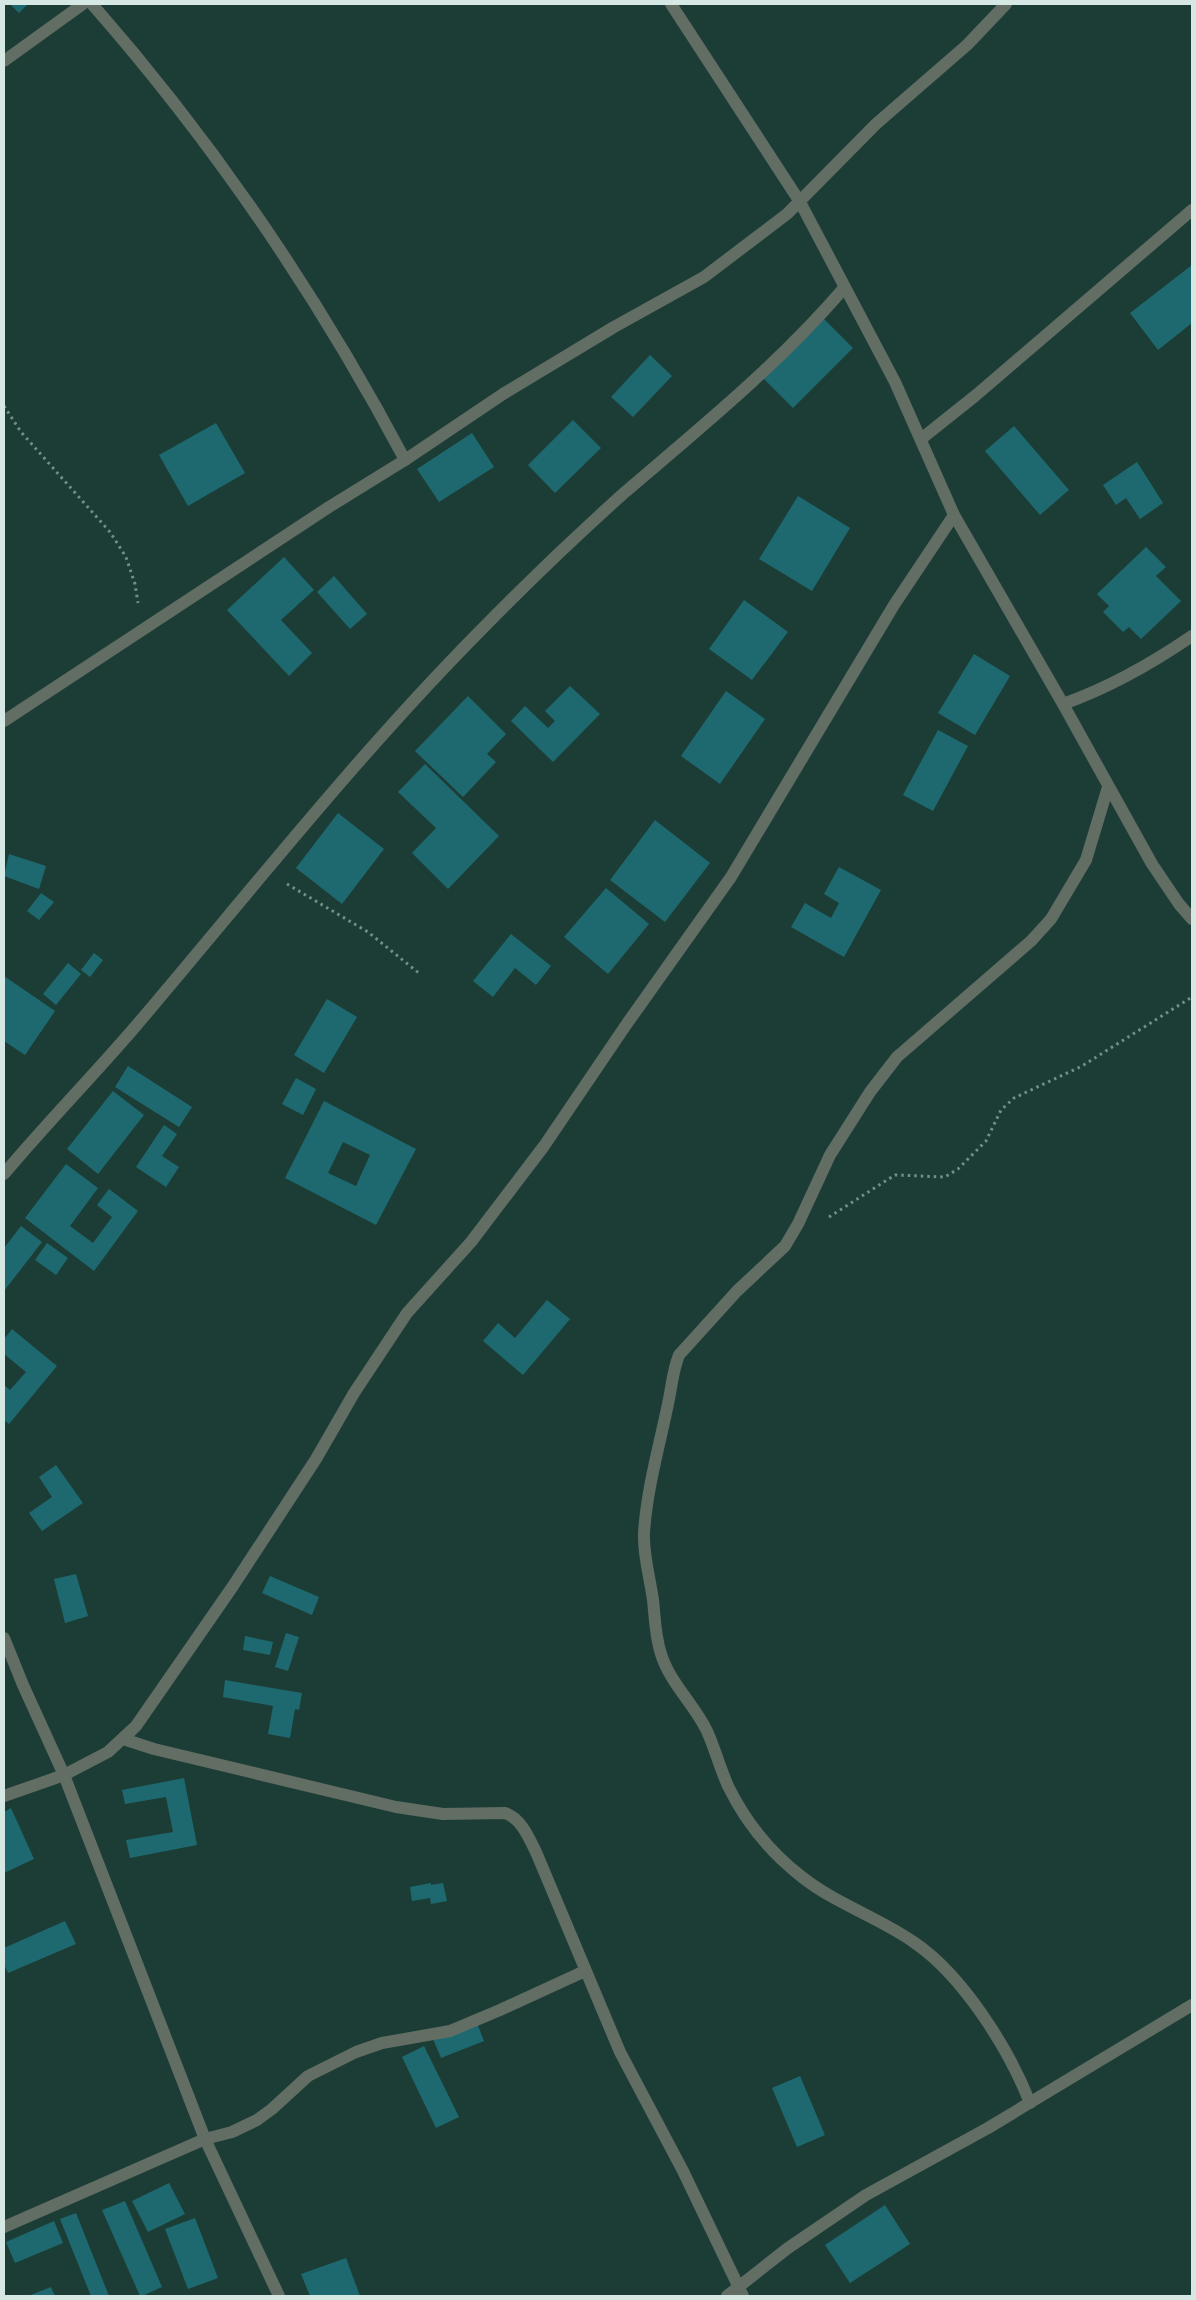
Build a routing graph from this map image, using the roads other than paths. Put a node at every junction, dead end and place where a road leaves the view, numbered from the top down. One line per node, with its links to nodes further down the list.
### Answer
1 (83, 4): 5 (street)
2 (92, 4): 10 (street)
3 (672, 4): 6 (street)
4 (1006, 4): 6 (street)
5 (4, 60)
6 (800, 202): 8 (street); 10 (street)
7 (1192, 210): 9 (street)
8 (844, 288): 9 (street); 17 (street)
9 (921, 439): 11 (street)
10 (405, 460): 14 (street)
11 (954, 515): 13 (street); 19 (street)
12 (1192, 636): 13 (street)
13 (1063, 704): 15 (street)
14 (4, 721)
15 (1108, 787): 16 (street); 24 (street)
16 (1192, 919)
17 (5, 1171)
18 (4, 1638): 20 (street)
19 (123, 1739): 20 (street); 22 (street)
20 (64, 1775): 21 (street); 25 (street)
21 (4, 1796)
22 (585, 1971): 25 (street); 27 (street)
23 (1192, 2005): 24 (street)
24 (1030, 2103): 27 (street)
25 (205, 2139): 26 (street); 28 (street)
26 (4, 2227)
27 (742, 2291): 29 (street)
28 (279, 2296)
29 (727, 2296)

